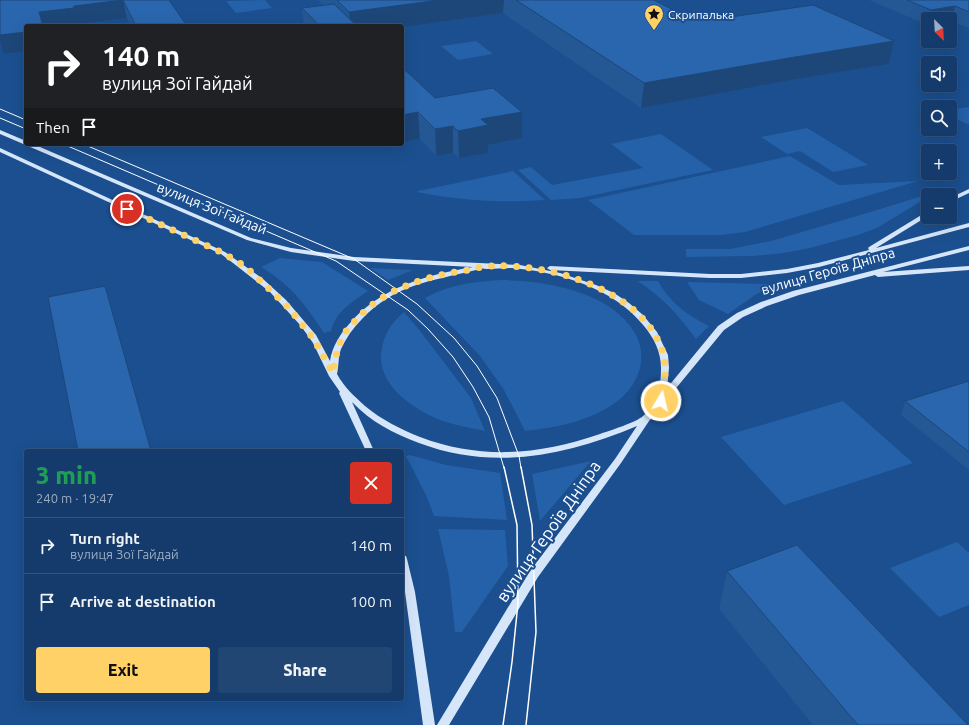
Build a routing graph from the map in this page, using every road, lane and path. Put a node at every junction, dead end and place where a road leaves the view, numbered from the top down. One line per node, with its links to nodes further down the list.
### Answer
1 (0, 132): 2 (main road, вулиця Зої Гайдай)
2 (24, 143)
3 (32, 146): 11 (main road, вулиця Зої Гайдай)
4 (0, 150): 15 (main road)
5 (969, 191): 6 (main road)
6 (957, 197)
7 (921, 217): 10 (main road, вулиця Героїв Дніпра)
8 (969, 225): 10 (main road, вулиця Героїв Дніпра)
9 (969, 248): 14 (main road, вулиця Героїв Дніпра)
10 (860, 254): 12 (main road, вулиця Героїв Дніпра)
11 (492, 266): 12 (main road); 15 (main road)
12 (522, 267): 17 (main road)
13 (969, 268): 14 (main road)
14 (857, 276): 17 (main road, вулиця Героїв Дніпра)
15 (333, 373): 16 (main road)
16 (341, 388): 18 (main road); 19 (main road)
17 (661, 401): 18 (main road, вулиця Героїв Дніпра)
18 (646, 419): 22 (main road, вулиця Героїв Дніпра)
19 (369, 449)
20 (404, 567): 21 (main road)
21 (429, 725)
22 (443, 725)

